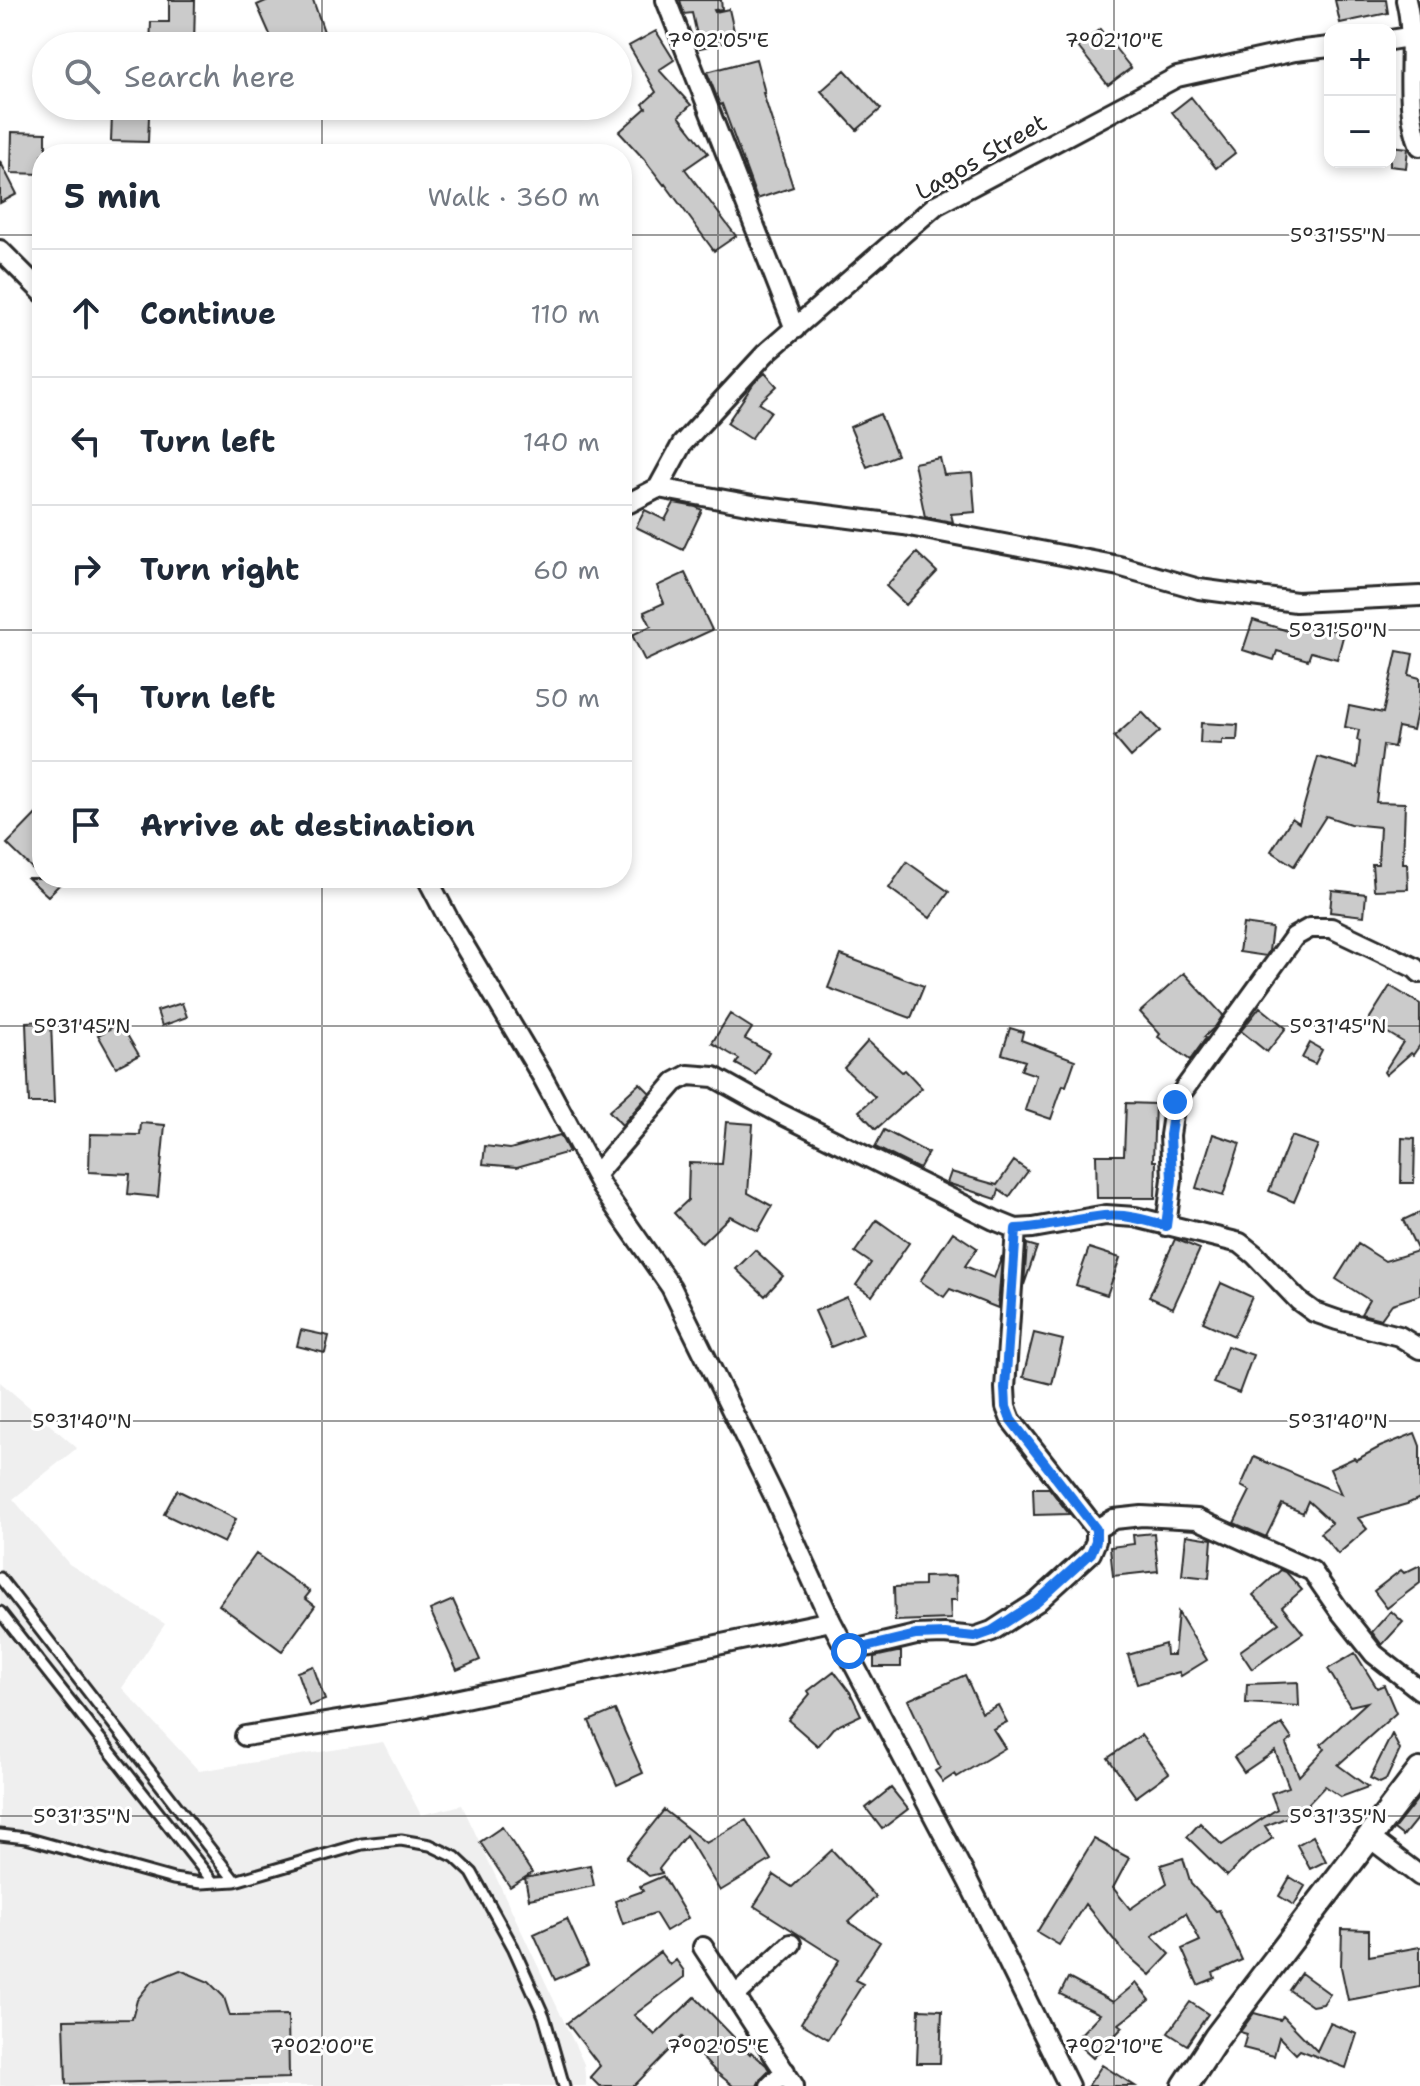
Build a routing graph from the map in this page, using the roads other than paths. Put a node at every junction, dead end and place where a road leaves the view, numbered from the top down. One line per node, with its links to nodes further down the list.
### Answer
1 (666, 0): 8 (street)
2 (1406, 0): 3 (street)
3 (1415, 36): 5 (street)
4 (1324, 48): 8 (street, Lagos Street)
5 (1420, 146)
6 (0, 250): 7 (street)
7 (32, 282)
8 (795, 329): 9 (street, Lagos Street)
9 (658, 488): 10 (street); 11 (street)
10 (632, 501)
11 (1420, 596)
12 (432, 888): 14 (street)
13 (1420, 973): 15 (street)
14 (595, 1175): 16 (street); 21 (street)
15 (1166, 1226): 16 (street); 17 (street)
16 (1016, 1229): 18 (street)
17 (1420, 1349)
18 (1096, 1529): 22 (street); 23 (street)
19 (0, 1578): 29 (lane)
20 (0, 1612): 30 (lane)
21 (831, 1621): 22 (street); 24 (street)
22 (849, 1651): 37 (street)
23 (1420, 1690)
24 (245, 1736)
25 (1420, 1771): 27 (street)
26 (0, 1835): 30 (lane)
27 (1370, 1838): 28 (street); 38 (street)
28 (1420, 1876)
29 (235, 1881): 30 (lane); 35 (lane)
30 (213, 1882)
31 (791, 1944): 33 (street)
32 (703, 1947): 33 (street)
33 (735, 1996): 34 (street)
34 (790, 2079): 36 (street)
35 (564, 2086)
36 (770, 2086)
37 (1069, 2086)
38 (1185, 2086)

